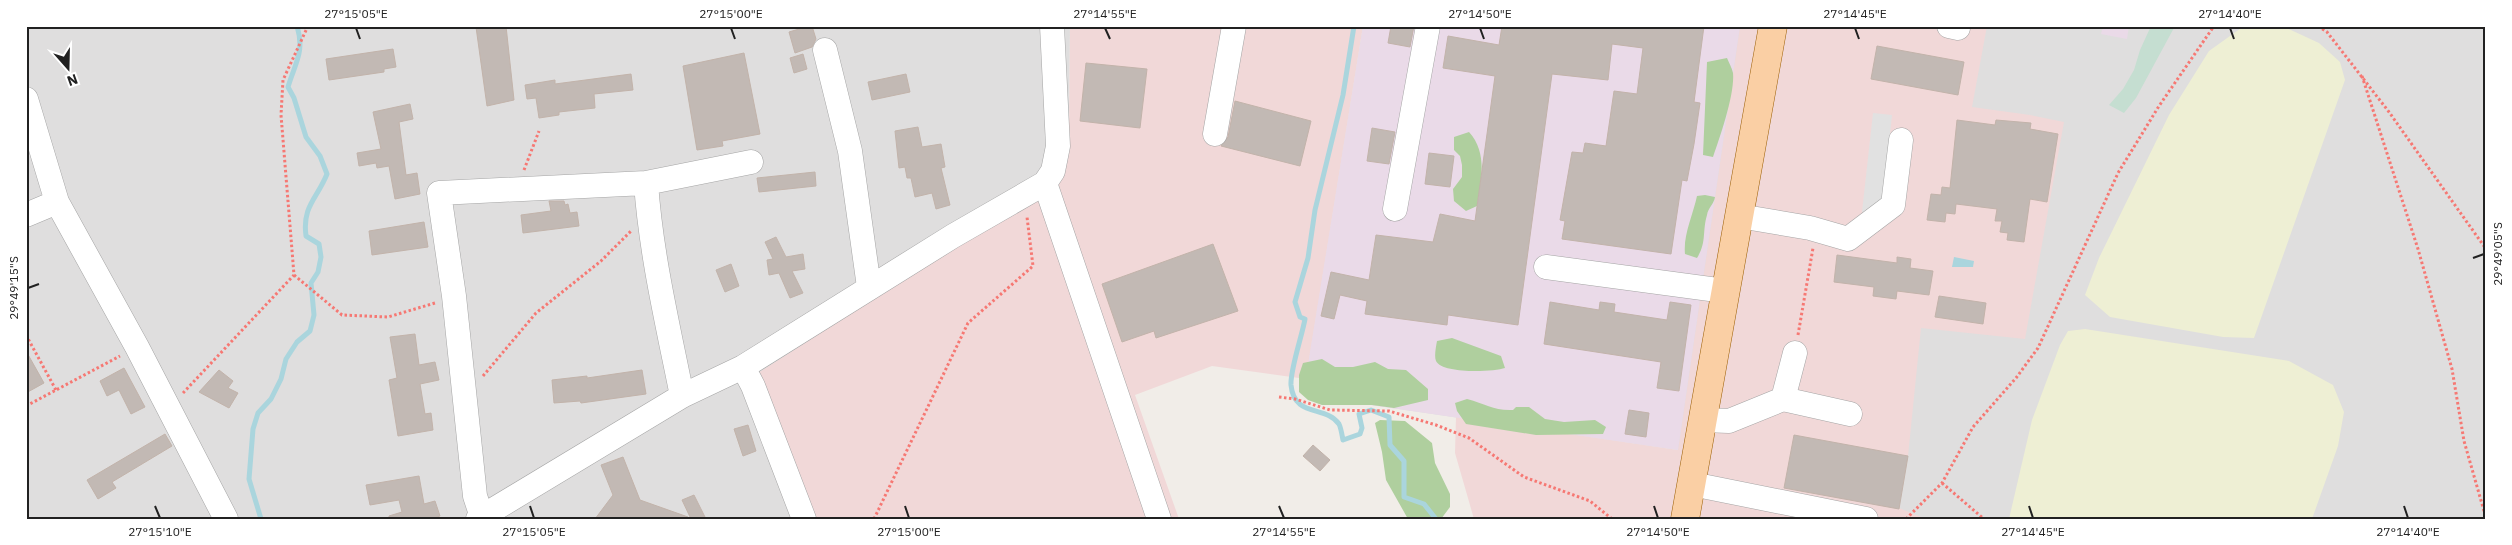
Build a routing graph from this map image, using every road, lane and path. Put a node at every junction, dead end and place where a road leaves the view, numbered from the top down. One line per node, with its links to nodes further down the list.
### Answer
1 (308, 26): 26 (path)
2 (1052, 26): 16 (street)
3 (1234, 26): 12 (street)
4 (1428, 26): 19 (street)
5 (1774, 26): 22 (main road)
6 (2214, 26): 43 (path)
7 (2318, 26): 9 (path)
8 (825, 50): 27 (street)
9 (2362, 76): 24 (path); 46 (path)
10 (26, 99): 18 (street)
11 (540, 131): 17 (path)
12 (1215, 134)
13 (1901, 140): 23 (street)
14 (751, 162): 15 (street)
15 (646, 184): 17 (street); 21 (street)
16 (1042, 186): 27 (street); 49 (path); 50 (street)
17 (516, 191): 29 (street)
18 (57, 202): 20 (street); 31 (street)
19 (1395, 209)
20 (26, 215)
21 (648, 215): 35 (street); 36 (path)
22 (1739, 216): 23 (street); 28 (main road)
23 (1815, 230): 32 (path)
24 (2486, 249)
25 (1546, 267): 28 (street)
26 (294, 275): 29 (path); 40 (path)
27 (870, 287): 33 (street)
28 (1725, 292): 42 (main road)
29 (454, 296): 36 (street)
30 (26, 335): 34 (path)
31 (137, 347): 34 (path); 40 (street)
32 (1795, 353): 38 (street)
33 (743, 367): 35 (street); 48 (street)
34 (56, 390): 39 (path)
35 (682, 396): 45 (street)
36 (466, 397): 45 (street)
37 (1279, 397): 51 (path)
38 (1783, 400): 41 (street); 42 (street)
39 (26, 406)
40 (169, 408): 47 (street)
41 (1850, 414)
42 (1703, 420): 44 (main road)
43 (1942, 483): 54 (path); 55 (path)
44 (1692, 484): 52 (main road); 53 (street)
45 (480, 518)
46 (2486, 518)
47 (226, 519)
48 (804, 519)
49 (874, 519)
50 (1159, 519)
51 (1612, 519)
52 (1685, 519)
53 (1866, 519)
54 (1906, 519)
55 (1984, 519)

